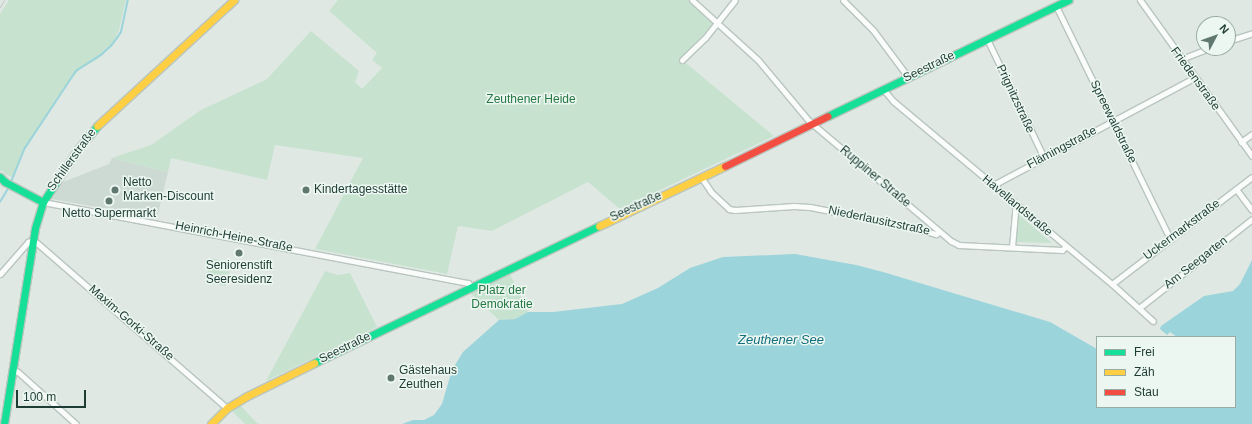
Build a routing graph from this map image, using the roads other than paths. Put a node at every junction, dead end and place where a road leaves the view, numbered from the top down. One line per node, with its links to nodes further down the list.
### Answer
1 (234, 0): 29 (main road, Schillerstraße)
2 (692, 0): 8 (street, Ruppiner Straße)
3 (735, 0): 8 (street)
4 (843, 0): 15 (street)
5 (1068, 0): 7 (main road, Seestraße)
6 (1140, 0): 13 (street, Friedenstraße)
7 (1056, 6): 11 (main road, Seestraße); 18 (street, Spreewaldstraße)
8 (717, 23): 14 (street); 19 (street, Ruppiner Straße)
9 (1252, 33): 10 (street)
10 (1236, 38)
11 (987, 39): 15 (main road, Seestraße); 23 (street, Prignitzstraße)
12 (1196, 53): 13 (street)
13 (1181, 59): 16 (street, Friedenstraße)
14 (682, 60)
15 (908, 77): 17 (main road, Seestraße)
16 (1194, 78): 18 (street, Flämingstraße); 21 (street, Friedenstraße)
17 (883, 89): 19 (main road, Seestraße); 27 (street, Havellandstraße)
18 (1113, 122): 23 (street, Flämingstraße); 34 (street, Spreewaldstraße)
19 (812, 123): 24 (main road, Seestraße); 33 (street, Ruppiner Straße)
20 (1252, 134): 21 (street)
21 (1241, 142): 22 (street, Friedenstraße)
22 (1252, 156)
23 (1044, 158): 27 (street, Flämingstraße)
24 (701, 177): 33 (street, Niederlausitzstraße); 40 (main road, Seestraße)
25 (1252, 177): 28 (street, Uckermarkstraße)
26 (2, 179): 29 (main road, Heinrich-Heine-Straße)
27 (993, 186): 30 (street, Havellandstraße)
28 (1236, 189): 31 (street); 34 (street, Uckermarkstraße)
29 (43, 202): 35 (main road, Schillerstraße); 40 (street, Heinrich-Heine-Straße)
30 (1018, 207): 36 (street); 37 (street, Havellandstraße)
31 (1252, 210)
32 (1252, 219): 41 (street, Am Seegarten)
33 (939, 231): 36 (street, Niederlausitzstraße)
34 (1170, 239): 39 (street, Uckermarkstraße)
35 (32, 241): 38 (street); 43 (main road, Schillerstraße); 44 (street, Maxim-Gorki-Straße)
36 (1012, 247): 37 (street, Niederlausitzstraße)
37 (1065, 247): 39 (street, Havellandstraße)
38 (0, 274)
39 (1112, 284): 41 (street, Havellandstraße)
40 (471, 287): 44 (main road, Seestraße)
41 (1139, 308): 42 (street, Havellandstraße)
42 (1153, 321)
43 (13, 370): 45 (main road, Schillerstraße); 46 (street)
44 (227, 408): 47 (main road, Seestraße)
45 (4, 424)
46 (76, 424)
47 (211, 424)

